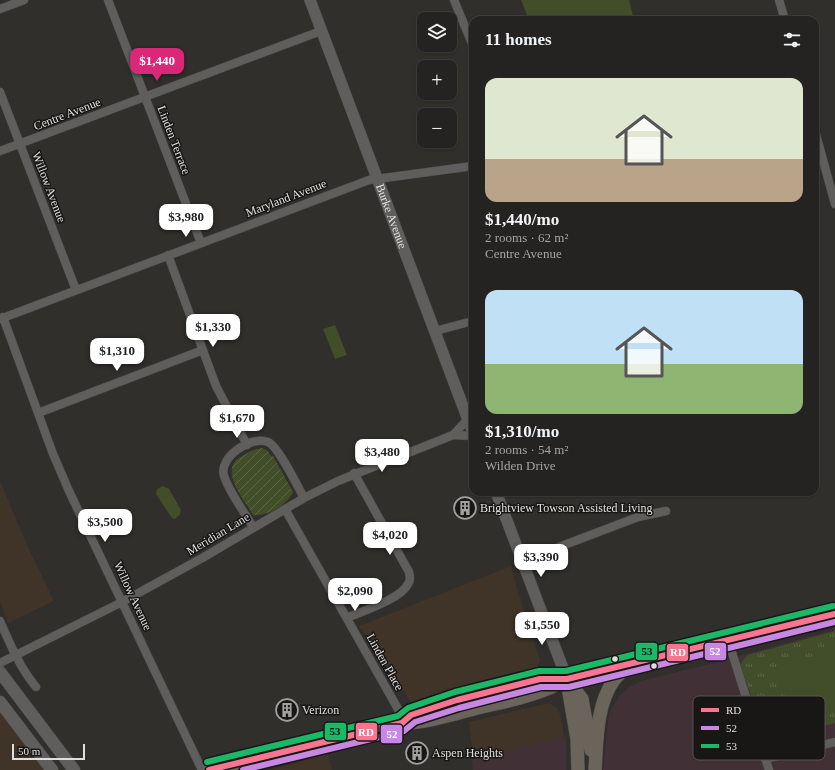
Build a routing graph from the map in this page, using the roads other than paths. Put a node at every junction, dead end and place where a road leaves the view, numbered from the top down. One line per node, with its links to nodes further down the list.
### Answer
1 (24, 0): 6 (street)
2 (108, 0): 11 (street, Linden Terrace)
3 (310, 0): 8 (street, Burke Avenue)
4 (454, 0): 9 (street)
5 (779, 0): 7 (street)
6 (0, 9)
7 (784, 16)
8 (321, 31): 11 (street, Centre Avenue); 16 (street, Burke Avenue)
9 (469, 36)
10 (0, 92): 12 (street, Willow Avenue)
11 (145, 97): 12 (street, Centre Avenue); 18 (street, Linden Terrace)
12 (20, 144): 14 (street, Centre Avenue); 20 (street, Willow Avenue)
13 (819, 146): 17 (street)
14 (0, 151)
15 (469, 167): 16 (street, Maryland Avenue)
16 (377, 179): 18 (street, Maryland Avenue); 23 (street, Burke Avenue)
17 (835, 204)
18 (201, 243): 19 (street, Maryland Avenue)
19 (168, 255): 20 (street, Maryland Avenue); 24 (street)
20 (76, 290): 21 (street, Maryland Avenue)
21 (2, 318): 25 (street, Willow Avenue)
22 (469, 322): 23 (street)
23 (435, 331): 26 (street, Burke Avenue)
24 (203, 350): 25 (street); 30 (street)
25 (38, 413): 38 (street, Willow Avenue)
26 (468, 419): 27 (street, Burke Avenue); 28 (street, Meridian Lane)
27 (469, 422)
28 (453, 435): 29 (street, Meridian Lane); 31 (street, Meridian Lane)
29 (469, 435)
30 (247, 444): 33 (street); 36 (street)
31 (354, 473): 33 (street, Meridian Lane); 40 (street)
32 (498, 496): 37 (street)
33 (304, 498): 34 (street, Meridian Lane)
34 (285, 509): 36 (street, Meridian Lane); 40 (street, Linden Place)
35 (666, 511): 37 (street)
36 (253, 527): 38 (street, Meridian Lane)
37 (522, 561): 47 (street)
38 (122, 602): 43 (street, Meridian Lane); 57 (street, Willow Avenue)
39 (835, 614): 42 (main road)
40 (347, 618): 51 (street, Linden Place)
41 (0, 621): 43 (street)
42 (728, 640): 45 (main road); 49 (street)
43 (16, 655): 44 (street, Meridian Lane); 48 (street)
44 (0, 663)
45 (629, 664): 47 (main road); 60 (main road)
46 (0, 672): 56 (main road)
47 (567, 679): 51 (main road); 59 (main road); 60 (main road)
48 (36, 687)
49 (745, 696)
50 (0, 702): 55 (main road)
51 (402, 723): 58 (main road)
52 (835, 742): 53 (street)
53 (825, 744)
54 (765, 760): 61 (street)
55 (52, 770)
56 (74, 770)
57 (202, 770)
58 (209, 770)
59 (578, 770)
60 (594, 770)
61 (768, 770)

